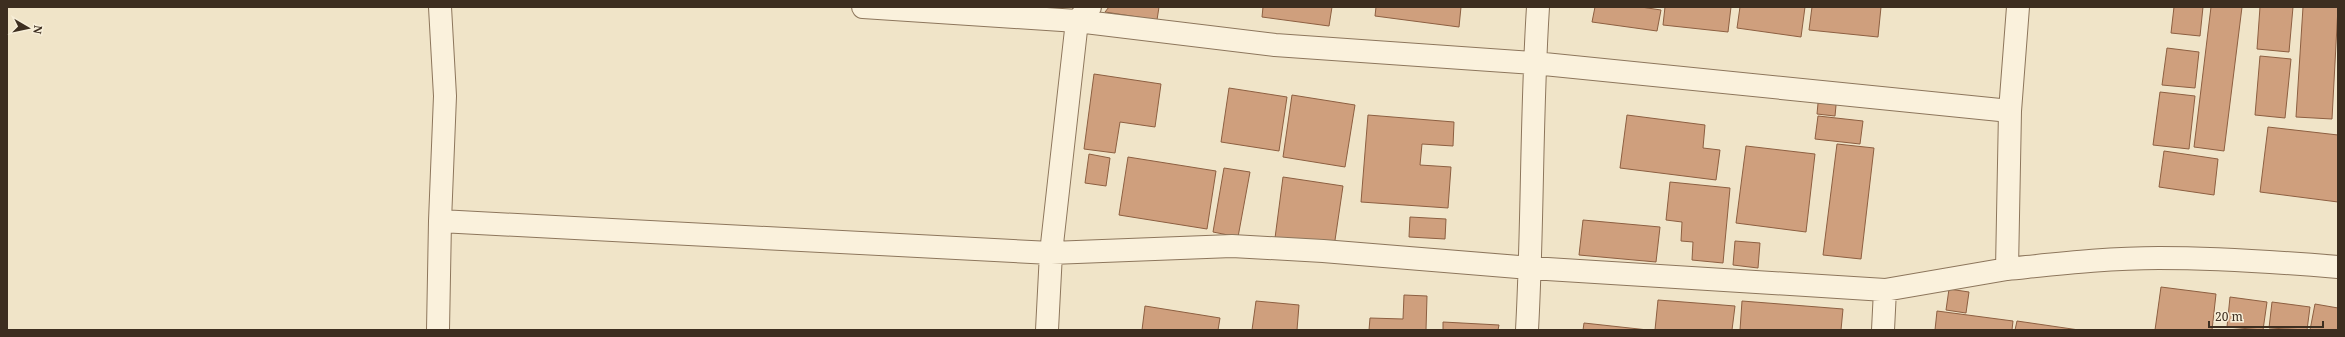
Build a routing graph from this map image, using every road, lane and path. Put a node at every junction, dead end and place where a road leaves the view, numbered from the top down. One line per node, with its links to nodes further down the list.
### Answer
1 (440, 7): 8 (street)
2 (863, 7): 5 (street)
3 (1538, 7): 6 (street)
4 (2018, 7): 7 (street)
5 (1083, 14): 6 (street); 9 (street)
6 (1534, 63): 7 (street); 11 (street)
7 (2010, 111): 12 (street)
8 (440, 221): 9 (street); 14 (street)
9 (1051, 252): 11 (street); 15 (street)
10 (2338, 267): 12 (street)
11 (1530, 268): 13 (street); 16 (street)
12 (2007, 269): 13 (street)
13 (1885, 290): 17 (street)
14 (438, 330)
15 (1047, 330)
16 (1527, 330)
17 (1884, 330)

